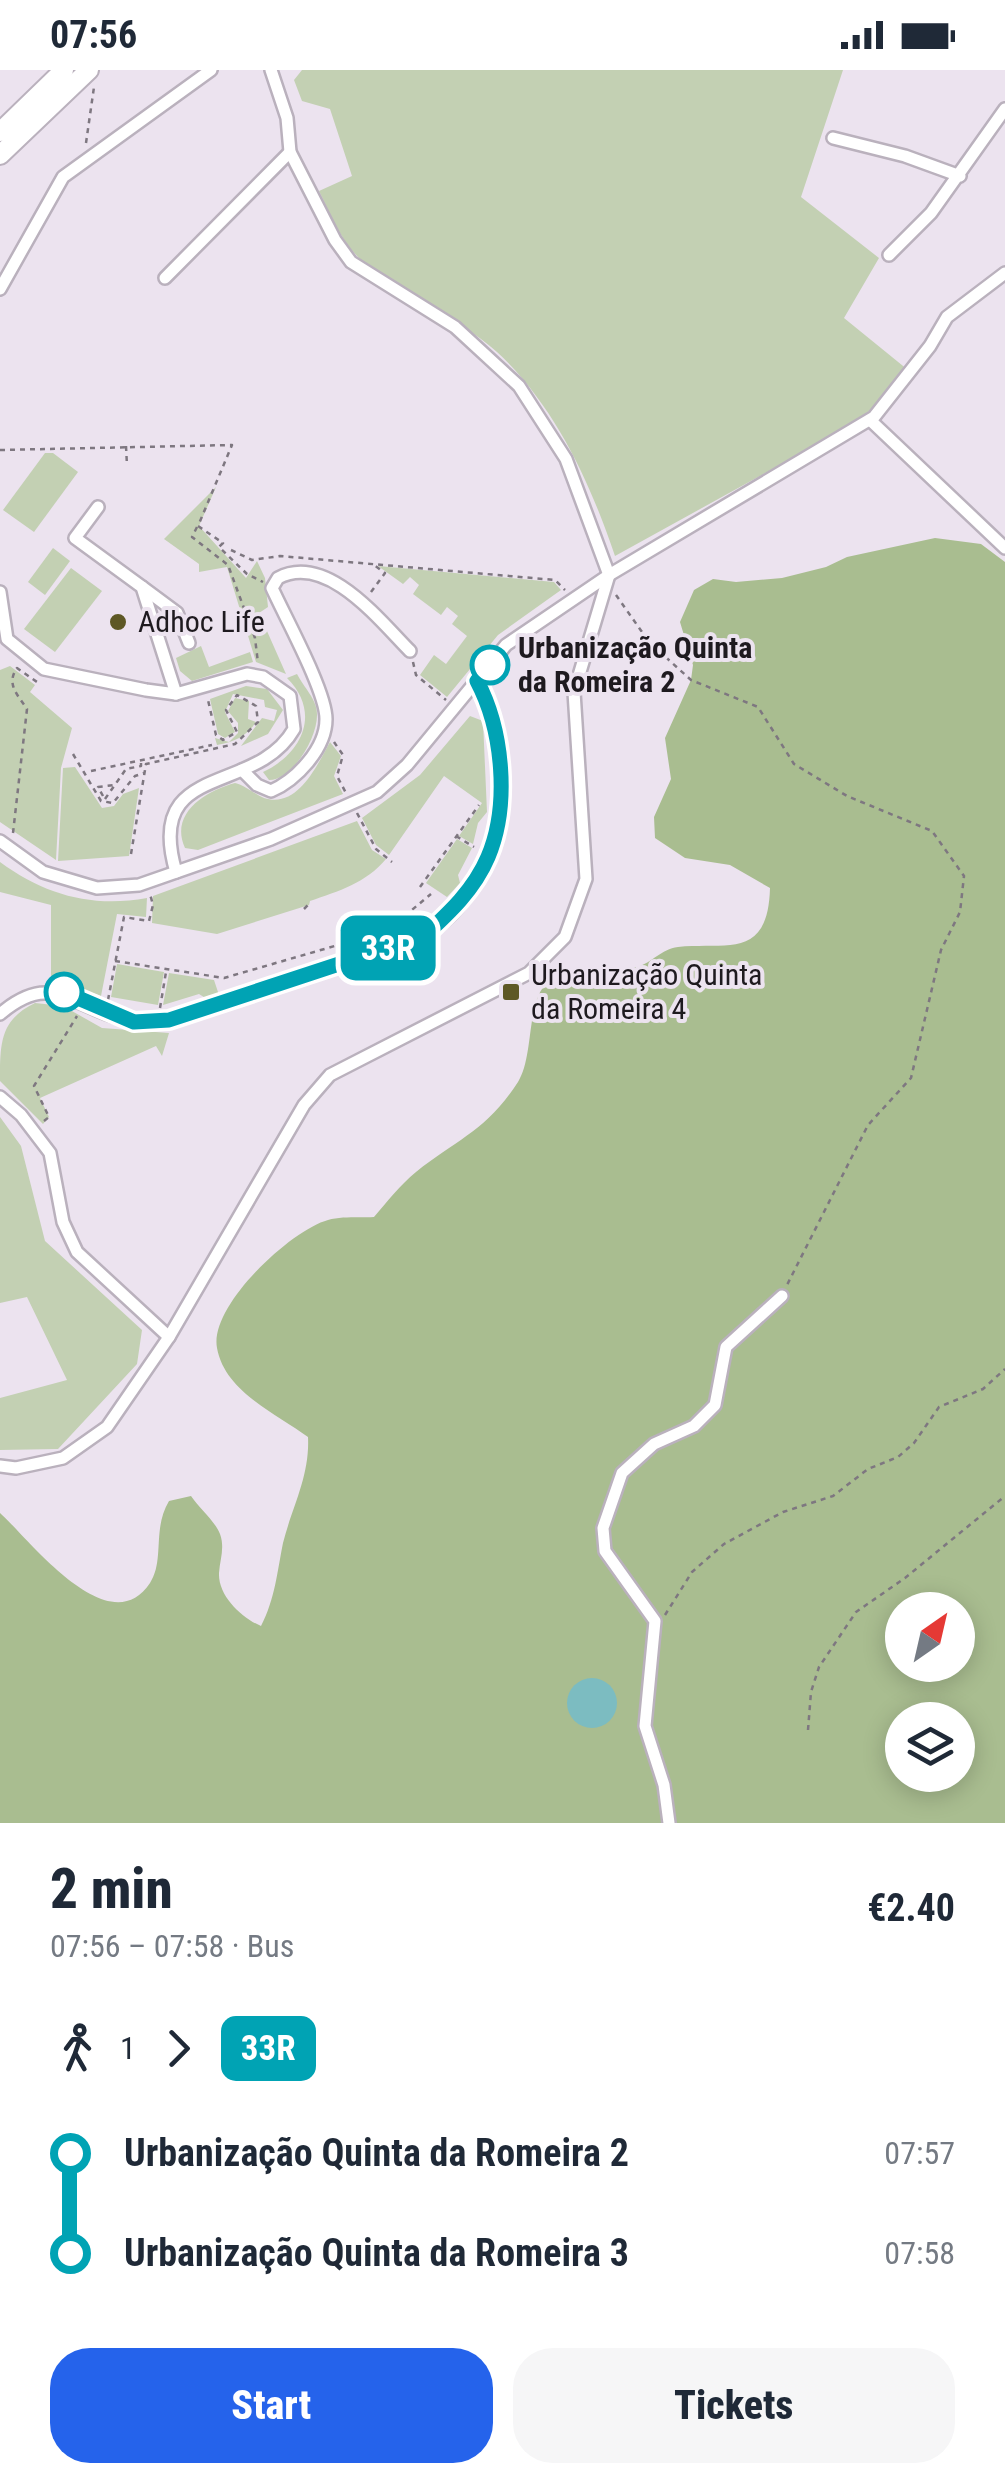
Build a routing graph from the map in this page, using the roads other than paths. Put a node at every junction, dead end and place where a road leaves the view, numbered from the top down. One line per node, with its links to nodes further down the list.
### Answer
1 (64, 70): 6 (main road)
2 (210, 70): 14 (street)
3 (271, 70): 8 (street)
4 (92, 75): 9 (main road)
5 (1005, 109): 10 (street)
6 (0, 132)
7 (833, 138): 10 (street)
8 (290, 152): 13 (street); 18 (street)
9 (0, 155)
10 (960, 176): 11 (street)
11 (889, 255)
12 (1005, 273): 15 (street)
13 (165, 278)
14 (0, 289)
15 (870, 420): 17 (street); 18 (street)
16 (98, 507): 19 (street)
17 (1005, 548)
18 (609, 575): 24 (street); 32 (street)
19 (142, 587): 21 (street); 25 (street)
20 (0, 592): 22 (street)
21 (189, 643)
22 (4, 645): 25 (street)
23 (410, 651): 26 (street)
24 (477, 681): 28 (street); 29 (street)
25 (176, 694): 26 (street)
26 (242, 770): 28 (street)
27 (0, 841): 28 (street)
28 (176, 872)
29 (0, 1014)
30 (0, 1096): 32 (street)
31 (782, 1296): 34 (street)
32 (169, 1337): 33 (street)
33 (0, 1466)
34 (669, 1823)

